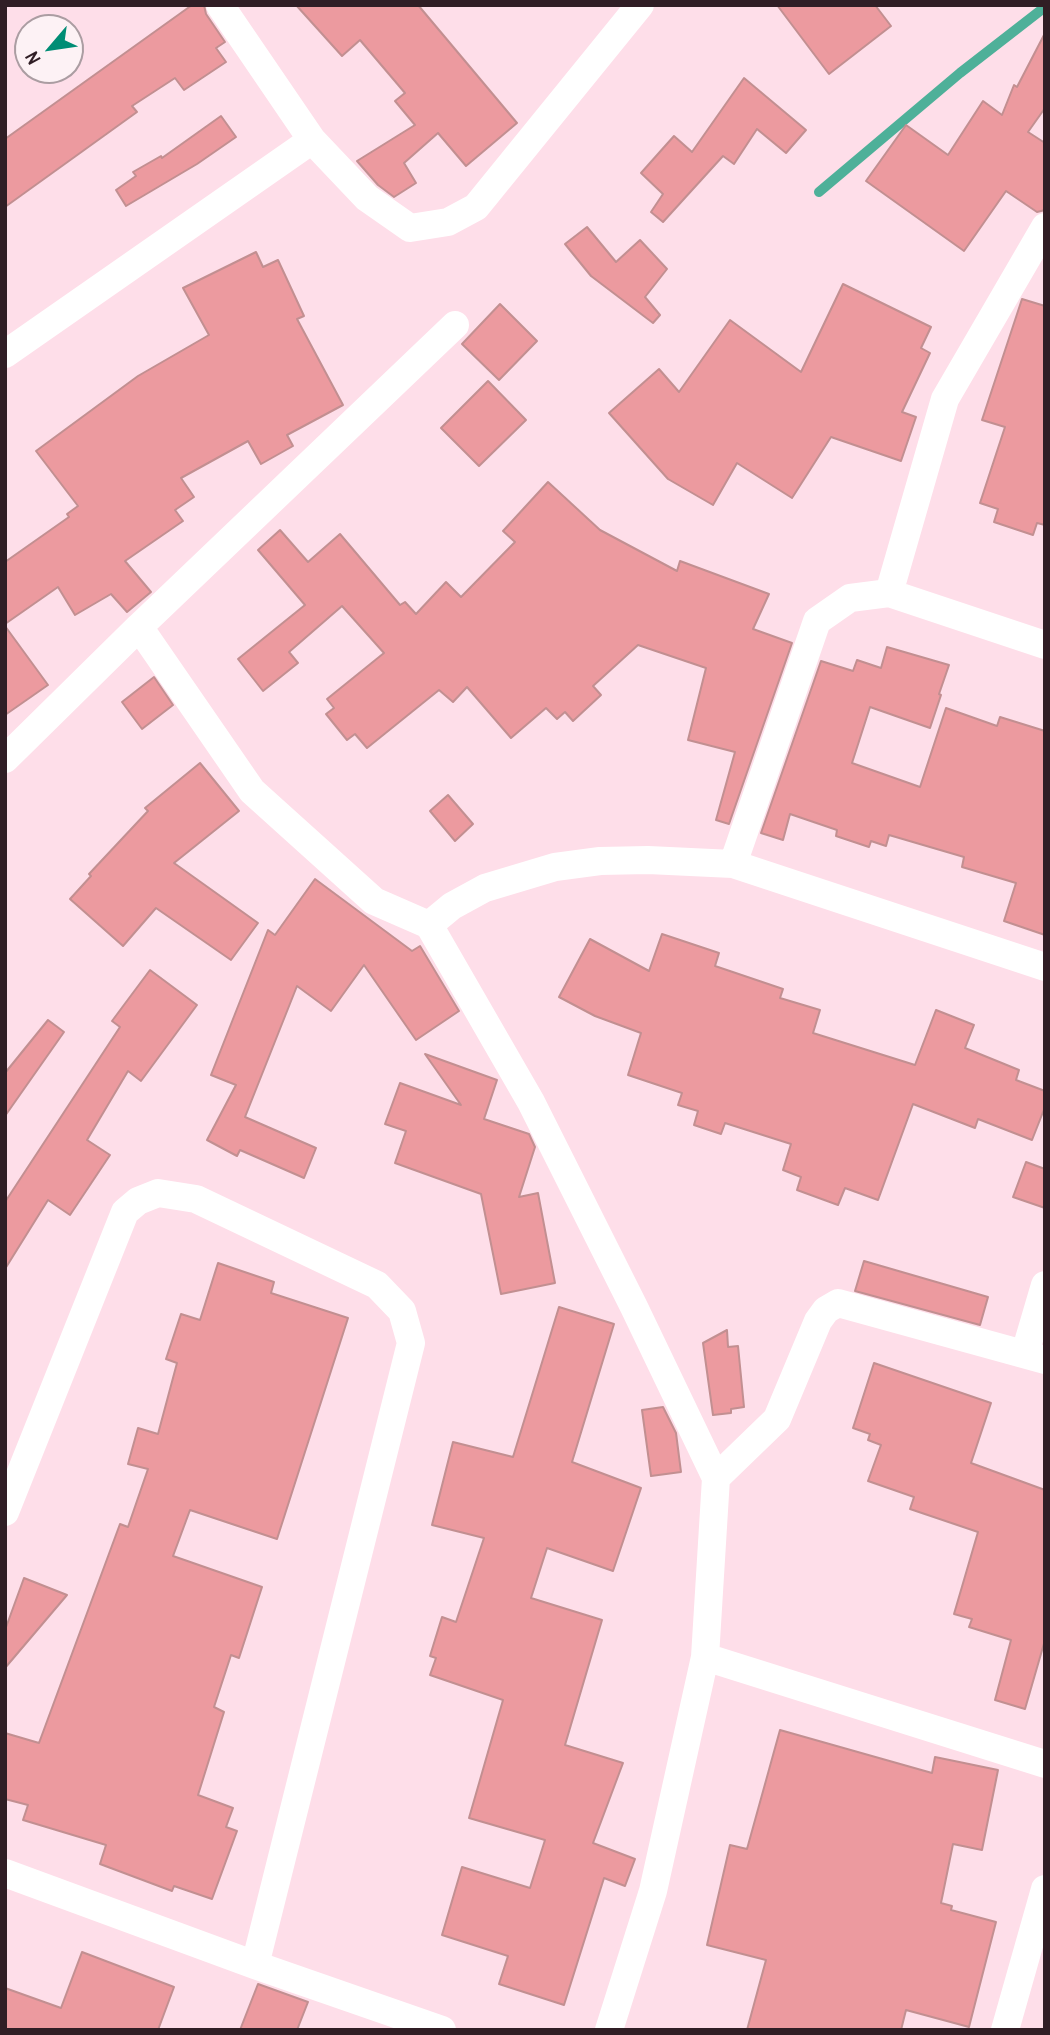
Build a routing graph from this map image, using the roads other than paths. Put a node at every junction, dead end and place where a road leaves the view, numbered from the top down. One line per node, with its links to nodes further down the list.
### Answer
1 (220, 5): 3 (street)
2 (640, 5): 3 (street)
3 (312, 140): 6 (street)
4 (1045, 227): 7 (street)
5 (455, 325): 8 (street)
6 (5, 354)
7 (889, 593): 9 (street); 11 (street)
8 (139, 627): 10 (street); 12 (street)
9 (1045, 645)
10 (5, 759)
11 (733, 864): 12 (street); 13 (street)
12 (429, 925): 16 (street)
13 (1045, 967)
14 (1045, 1285): 15 (street)
15 (1035, 1356): 16 (street)
16 (716, 1478): 18 (street)
17 (5, 1512): 22 (street)
18 (705, 1657): 19 (street); 24 (street)
19 (1045, 1764)
20 (5, 1873): 22 (street)
21 (1045, 1889): 25 (street)
22 (255, 1965): 23 (street)
23 (442, 2030)
24 (609, 2030)
25 (1005, 2030)

